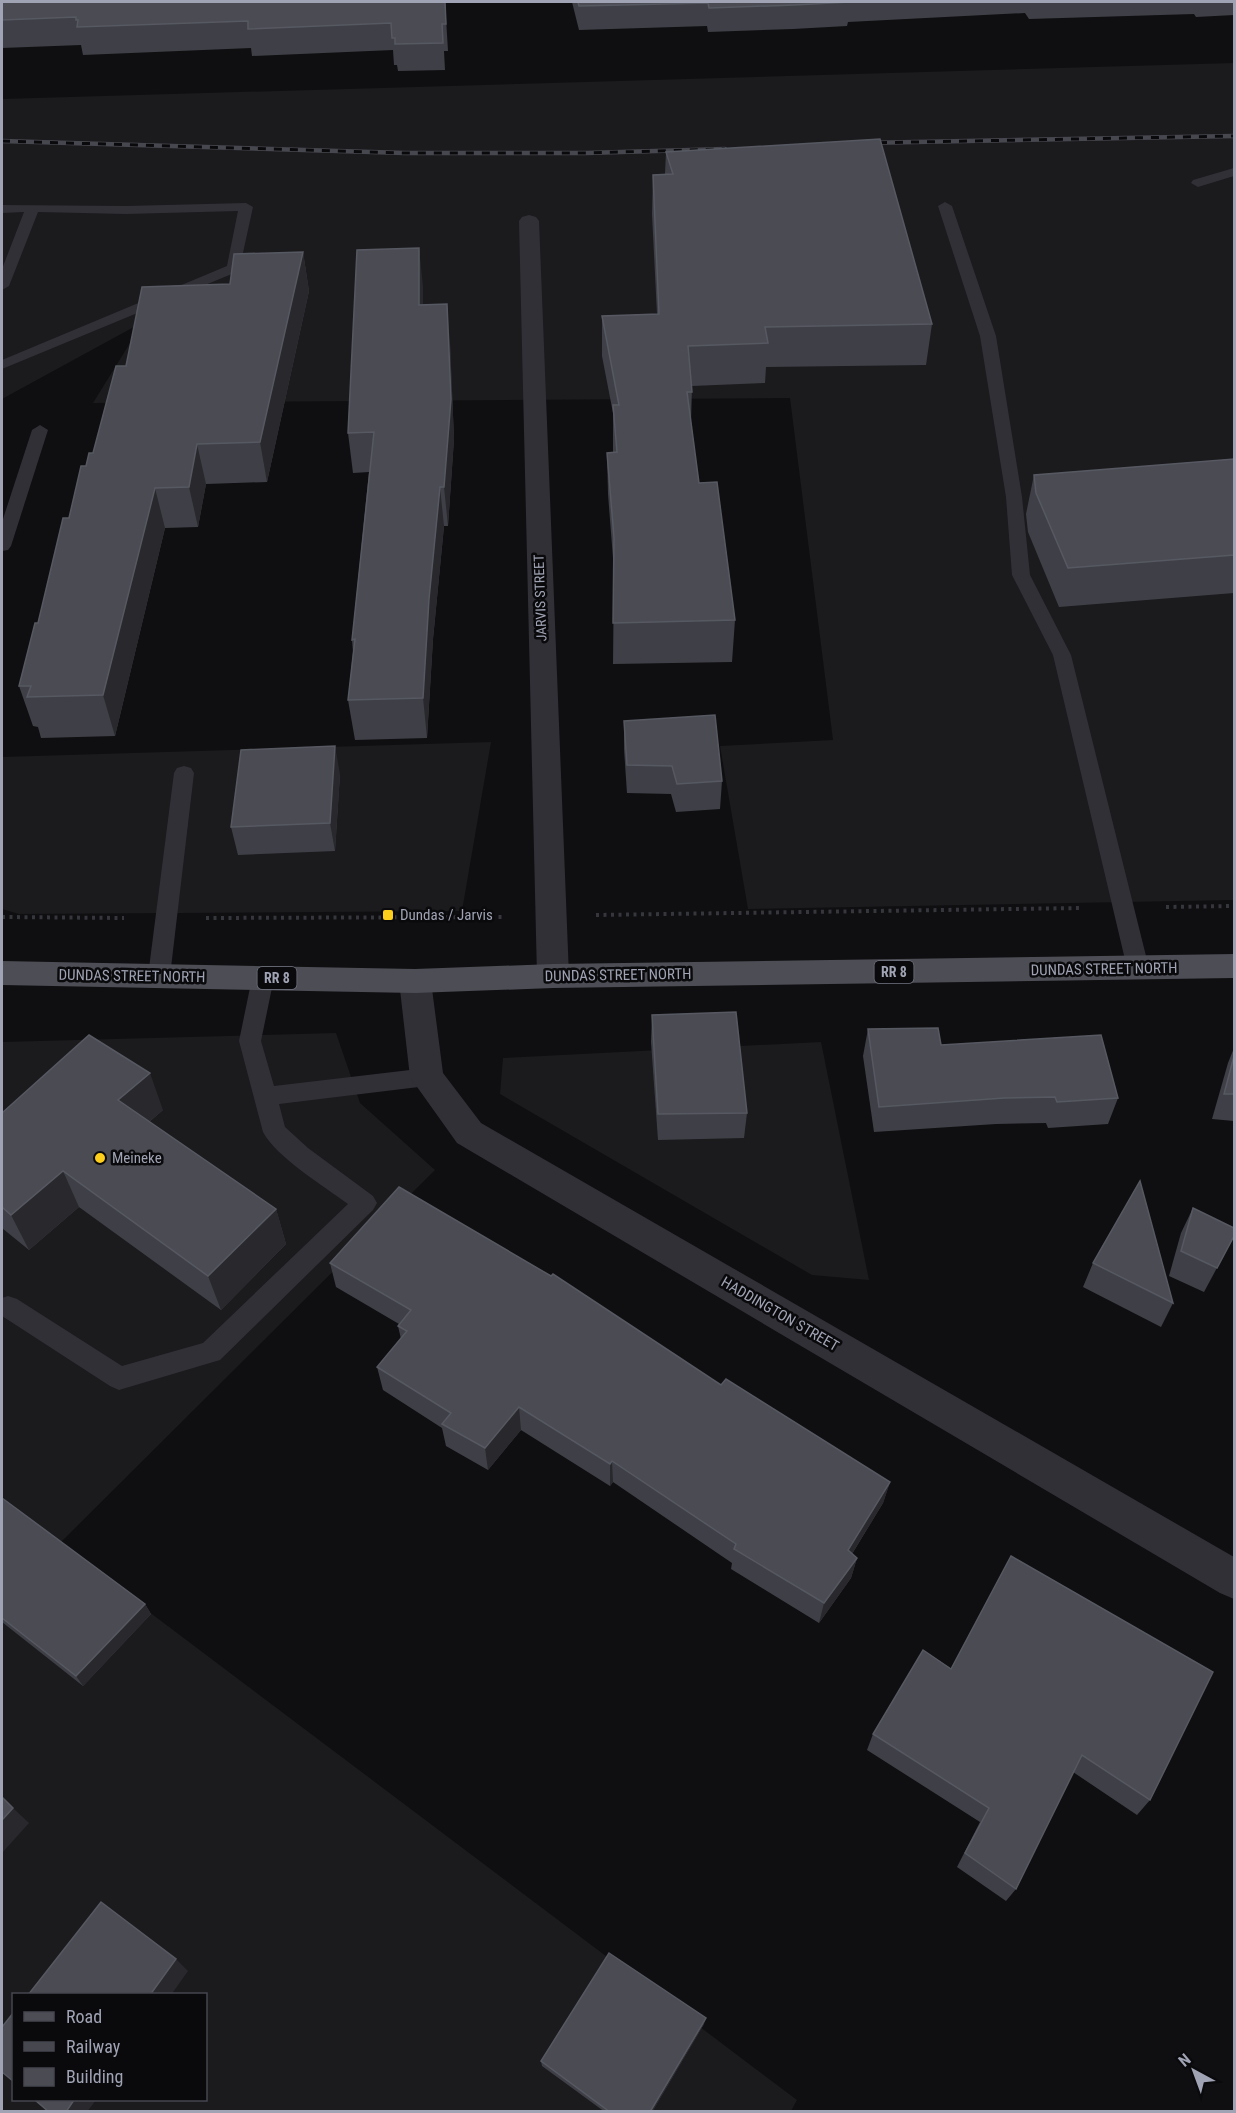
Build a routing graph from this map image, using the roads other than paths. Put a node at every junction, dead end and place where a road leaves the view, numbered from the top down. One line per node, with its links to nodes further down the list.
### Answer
1 (1234, 172): 2 (lane)
2 (1198, 183)
3 (945, 206): 13 (lane)
4 (33, 208): 5 (lane); 7 (lane); 8 (lane)
5 (2, 209)
6 (529, 221): 16 (street, JARVIS STREET)
7 (2, 286)
8 (2, 365)
9 (40, 430): 10 (lane)
10 (2, 546)
11 (184, 773): 15 (lane)
12 (1234, 966): 13 (main road, DUNDAS STREET NORTH / RR 8)
13 (1138, 968): 16 (main road, DUNDAS STREET NORTH / RR 8)
14 (2, 973): 15 (main road, DUNDAS STREET NORTH / RR 8)
15 (159, 976): 17 (main road, DUNDAS STREET NORTH / RR 8)
16 (553, 976): 18 (main road, DUNDAS STREET NORTH / RR 8)
17 (263, 978): 18 (main road, DUNDAS STREET NORTH / RR 8); 20 (lane)
18 (416, 981): 19 (street)
19 (427, 1077): 20 (lane); 22 (street, HADDINGTON STREET)
20 (265, 1096): 21 (lane)
21 (8, 1307)
22 (1234, 1579)

